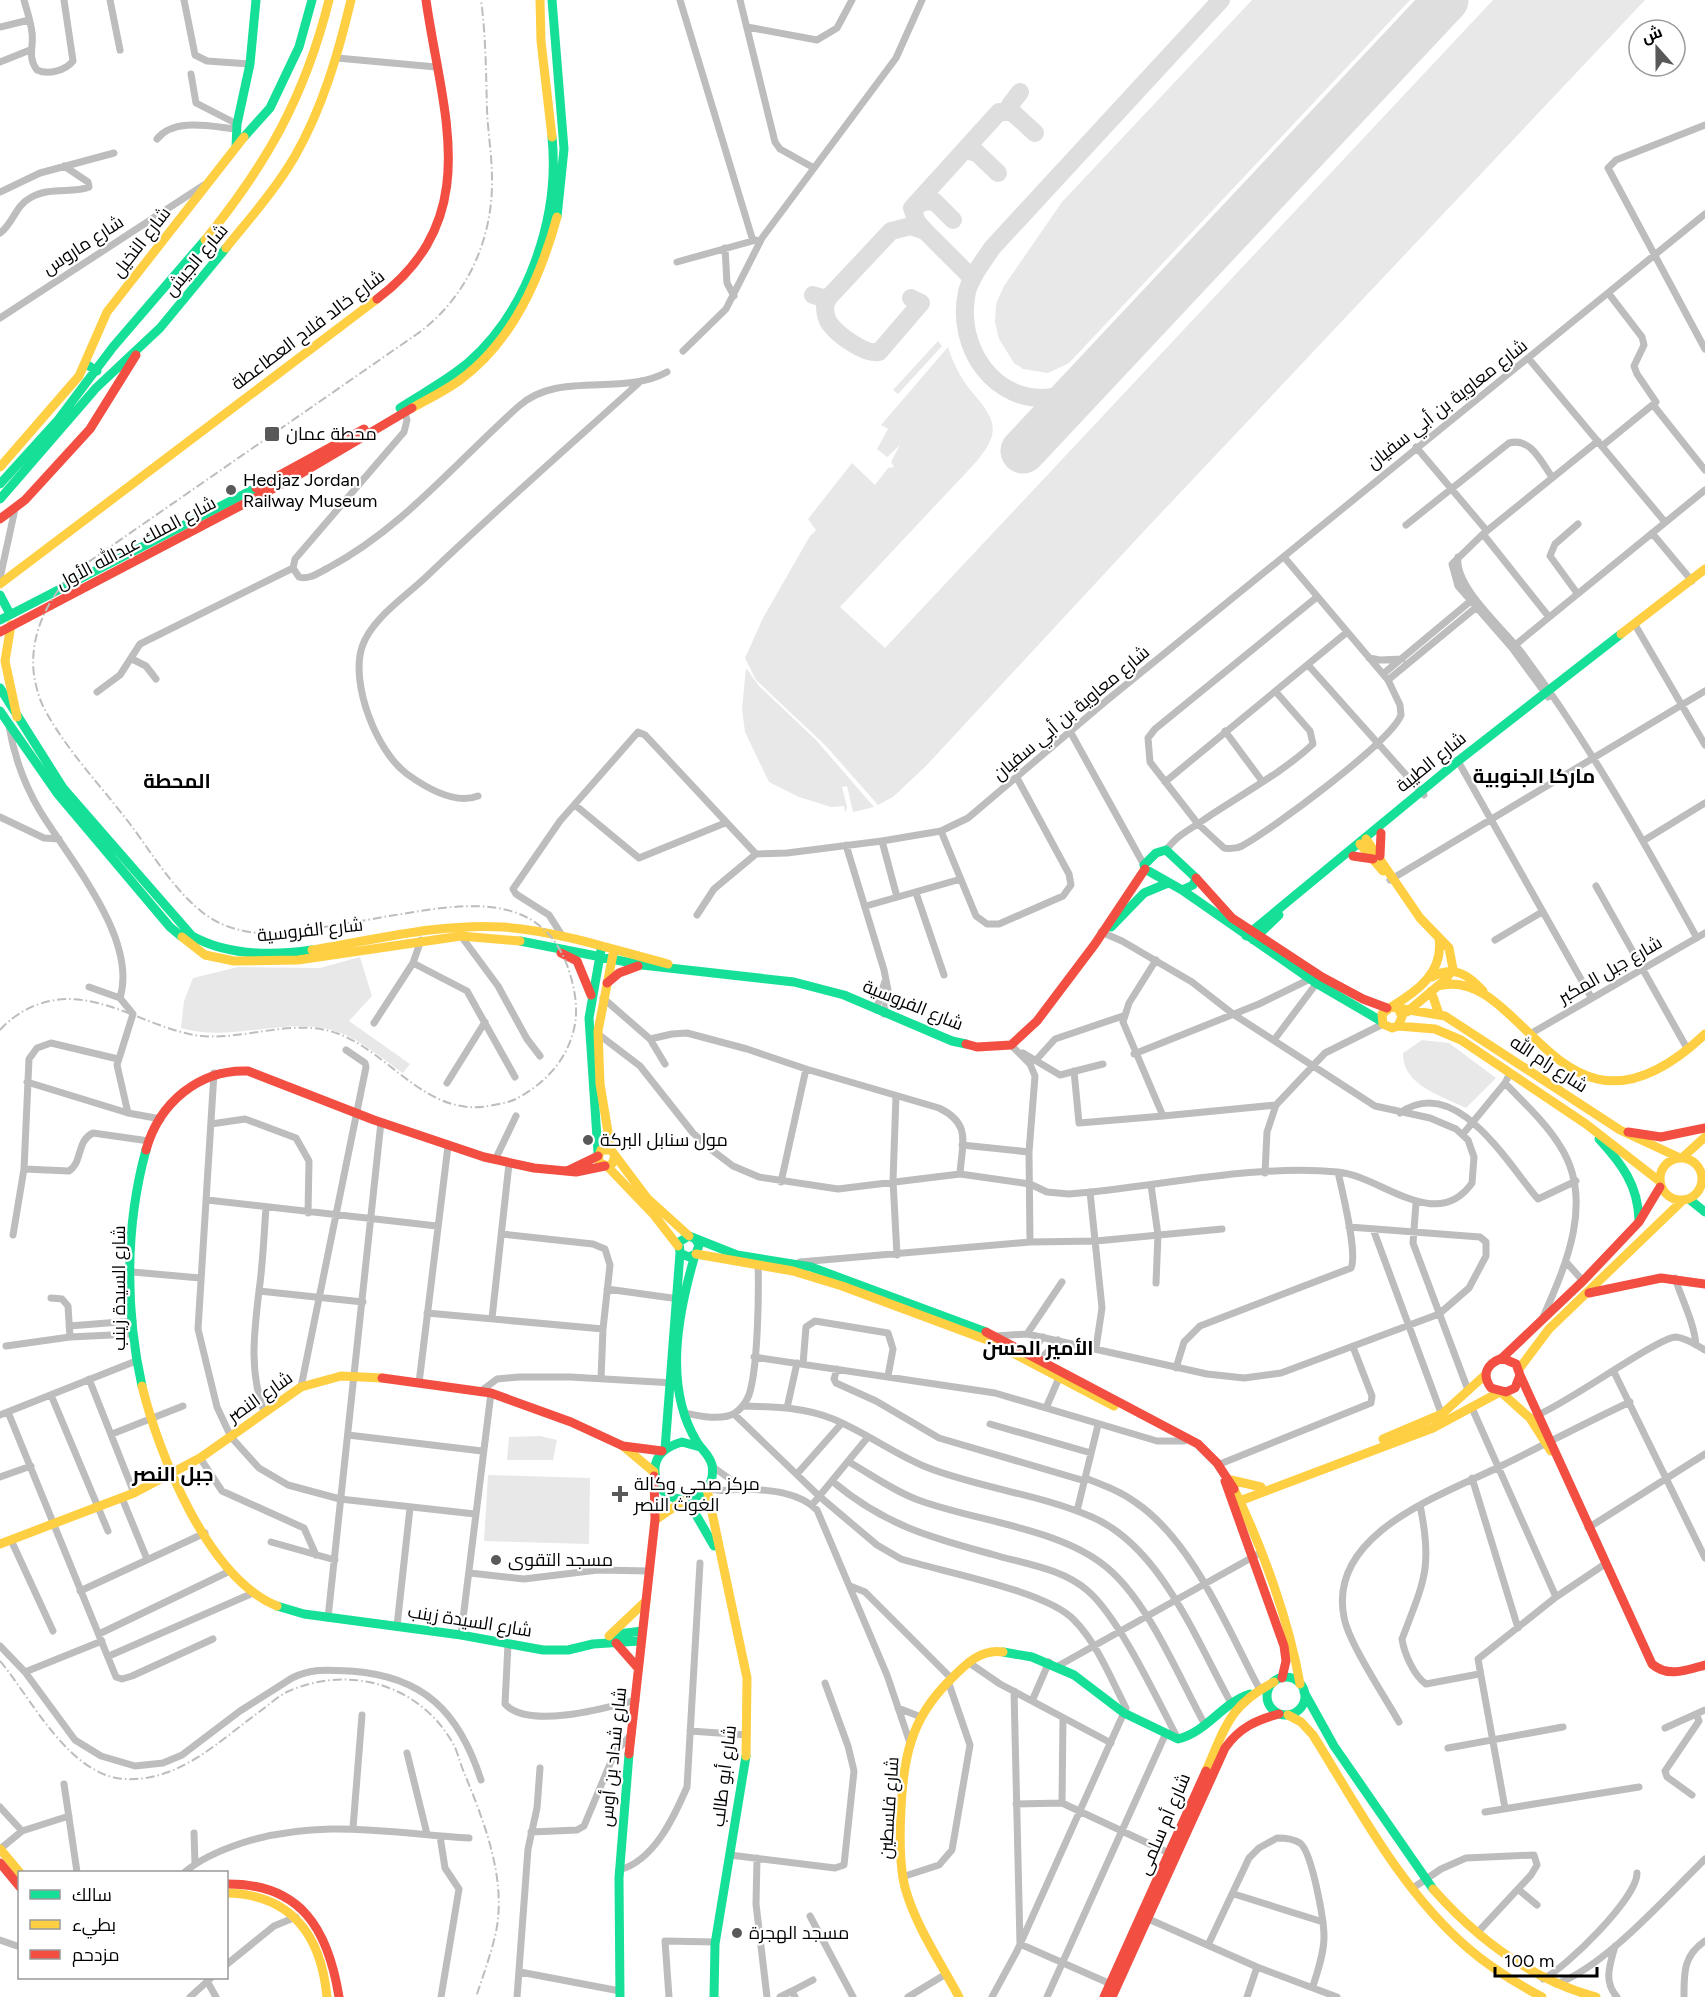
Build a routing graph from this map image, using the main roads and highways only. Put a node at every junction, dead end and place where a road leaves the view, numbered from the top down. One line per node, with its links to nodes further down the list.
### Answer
1 (255, 0): 8 (main road)
2 (312, 0): 8 (main road, شارع النخيل)
3 (329, 0): 11 (main road, شارع الجيش)
4 (351, 0): 9 (main road, شارع الجيش)
5 (426, 0): 18 (main road, شارع خالد فلاح العطاعطة)
6 (540, 0): 12 (main road, شارع الملك عبدالله الأول)
7 (552, 0): 12 (main road, شارع الملك عبدالله الأول)
8 (236, 147): 10 (main road, شارع النخيل)
9 (143, 344): 15 (main road, شارع الجيش); 16 (main road)
10 (86, 364): 11 (main road); 13 (main road, شارع النخيل)
11 (97, 371): 14 (main road, شارع الجيش)
12 (404, 410): 20 (main road, شارع الملك عبدالله الأول); 22 (main road, شارع الملك عبدالله الأول)
13 (0, 467)
14 (0, 484)
15 (0, 499)
16 (0, 519)
17 (1705, 569): 27 (main road, شارع الطيبة)
18 (0, 584)
19 (0, 595): 20 (main road)
20 (10, 614): 21 (main road, شارع الملك عبدالله الأول)
21 (0, 620)
22 (12, 625): 23 (main road, شارع الملك عبدالله الأول); 26 (main road)
23 (0, 632)
24 (0, 688): 26 (main road, شارع الفروسية)
25 (1, 712): 40 (main road, شارع الفروسية)
26 (17, 717): 40 (main road, شارع الفروسية)
27 (1423, 793): 28 (main road, شارع الطيبة); 29 (main road, شارع الطيبة)
28 (1381, 833): 29 (main road, شارع الطيبة); 31 (main road)
29 (1365, 843): 30 (main road, شارع الطيبة); 31 (main road); 38 (main road, شارع الطيبة)
30 (1353, 856): 31 (main road); 38 (main road, شارع الطيبة)
31 (1376, 858): 39 (main road)
32 (1145, 867): 33 (main road, شارع رام الله); 34 (main road, شارع رام الله); 36 (main road)
33 (1196, 878): 35 (main road); 38 (main road, شارع رام الله)
34 (1168, 883): 35 (main road, شارع رام الله); 36 (main road)
35 (1182, 890): 38 (main road, شارع رام الله)
36 (1106, 930): 45 (main road, شارع الفروسية)
37 (546, 934): 40 (main road, شارع الفروسية); 41 (main road); 42 (main road, شارع الفروسية)
38 (1252, 936): 47 (main road, شارع رام الله)
39 (1438, 936): 46 (main road); 49 (main road)
40 (420, 937): 41 (main road, شارع الفروسية)
41 (545, 945): 42 (main road, شارع الفروسية); 51 (main road)
42 (600, 952): 43 (main road, شارع الفروسية); 51 (main road)
43 (613, 955): 44 (main road, شارع الفروسية); 45 (main road, شارع الفروسية); 48 (main road)
44 (642, 965): 45 (main road, شارع الفروسية); 48 (main road)
45 (673, 966)
46 (1452, 969): 49 (main road); 50 (main road)
47 (1316, 980): 52 (main road, شارع رام الله); 54 (main road, شارع رام الله)
48 (607, 984): 57 (main road)
49 (1432, 986): 50 (main road); 52 (main road); 52 (main road); 53 (main road)
50 (1486, 996): 56 (main road)
51 (592, 997): 57 (main road)
52 (1398, 1010): 53 (main road, شارع رام الله); 54 (main road); 55 (main road)
53 (1439, 1014): 60 (main road, شارع رام الله)
54 (1382, 1023): 55 (main road, شارع رام الله)
55 (1398, 1026): 58 (main road, شارع رام الله)
56 (1705, 1034)
57 (600, 1111): 62 (main road); 63 (main road)
58 (1586, 1124): 68 (main road, شارع رام الله); 71 (main road)
59 (1705, 1128): 60 (main road)
60 (1620, 1130): 64 (main road, شارع رام الله)
61 (1705, 1137): 64 (main road)
62 (613, 1153): 63 (main road); 65 (main road); 72 (main road)
63 (598, 1154): 65 (main road); 66 (main road)
64 (1681, 1157): 67 (main road); 68 (main road)
65 (606, 1166): 66 (main road, شارع السيدة زينب); 73 (main road)
66 (564, 1172): 91 (main road, شارع السيدة زينب)
67 (1703, 1175): 69 (main road)
68 (1659, 1184): 69 (main road); 71 (main road)
69 (1686, 1200): 70 (main road); 77 (main road)
70 (1705, 1212)
71 (1639, 1222): 80 (main road)
72 (693, 1238): 73 (main road); 74 (main road); 75 (main road)
73 (679, 1250): 74 (main road); 78 (main road)
74 (695, 1255): 75 (main road); 78 (main road)
75 (758, 1262): 79 (main road); 79 (main road)
76 (1705, 1284): 77 (main road)
77 (1586, 1294): 82 (main road)
78 (678, 1298): 84 (main road)
79 (1028, 1357): 81 (main road)
80 (1502, 1358): 82 (main road); 83 (main road)
81 (1038, 1362): 93 (main road); 96 (main road)
82 (1520, 1372): 85 (main road); 86 (main road)
83 (1484, 1376): 85 (main road); 87 (main road)
84 (676, 1383): 89 (main road); 90 (main road)
85 (1500, 1394): 86 (main road); 87 (main road)
86 (1534, 1416): 107 (main road)
87 (1444, 1418): 95 (main road)
88 (623, 1446): 90 (main road, شارع النصر); 91 (main road, شارع النصر); 92 (main road, شارع النصر)
89 (700, 1447): 90 (main road); 94 (main road)
90 (664, 1450): 92 (main road)
91 (174, 1473): 100 (main road, شارع النصر); 105 (main road, شارع السيدة زينب)
92 (654, 1474): 97 (main road); 99 (main road, شارع شداد بن أوس)
93 (1231, 1480): 95 (main road); 96 (main road)
94 (708, 1488): 97 (main road); 102 (main road, شارع أبو طالب)
95 (1259, 1491): 96 (main road); 98 (main road)
96 (1237, 1499): 98 (main road); 101 (main road)
97 (685, 1501): 99 (main road); 102 (main road, شارع أبو طالب)
98 (1245, 1512): 101 (main road)
99 (655, 1520): 103 (main road, شارع شداد بن أوس)
100 (0, 1544)
101 (1257, 1555): 109 (main road); 110 (main road)
102 (720, 1560): 124 (main road, شارع أبو طالب)
103 (646, 1601): 104 (main road, شارع شداد بن أوس); 105 (main road)
104 (642, 1631): 105 (main road, شارع السيدة زينب); 106 (main road, شارع شداد بن أوس)
105 (612, 1639): 106 (main road, شارع السيدة زينب); 108 (main road)
106 (640, 1641): 108 (main road, شارع شداد بن أوس)
107 (1705, 1665)
108 (638, 1668): 121 (main road, شارع شداد بن أوس)
109 (1278, 1680): 110 (main road); 111 (main road, شارع أم سلمى); 112 (main road)
110 (1302, 1688): 112 (main road); 129 (main road)
111 (1250, 1694): 119 (main road, شارع أم سلمى); 125 (main road, شارع فلسطين)
112 (1284, 1714): 119 (main road, شارع أم سلمى); 128 (main road)
113 (0, 1849): 115 (main road)
114 (0, 1863): 117 (main road)
115 (18, 1871)
116 (228, 1884): 123 (main road)
117 (18, 1885)
118 (228, 1893): 122 (main road)
119 (1145, 1918): 120 (main road, شارع أم سلمى)
120 (1114, 1985): 126 (main road, شارع أم سلمى); 127 (main road, شارع أم سلمى)
121 (620, 1994)
122 (327, 1997)
123 (339, 1997)
124 (714, 1997)
125 (959, 1997)
126 (1104, 1997)
127 (1112, 1997)
128 (1542, 1997)
129 (1596, 1997)

